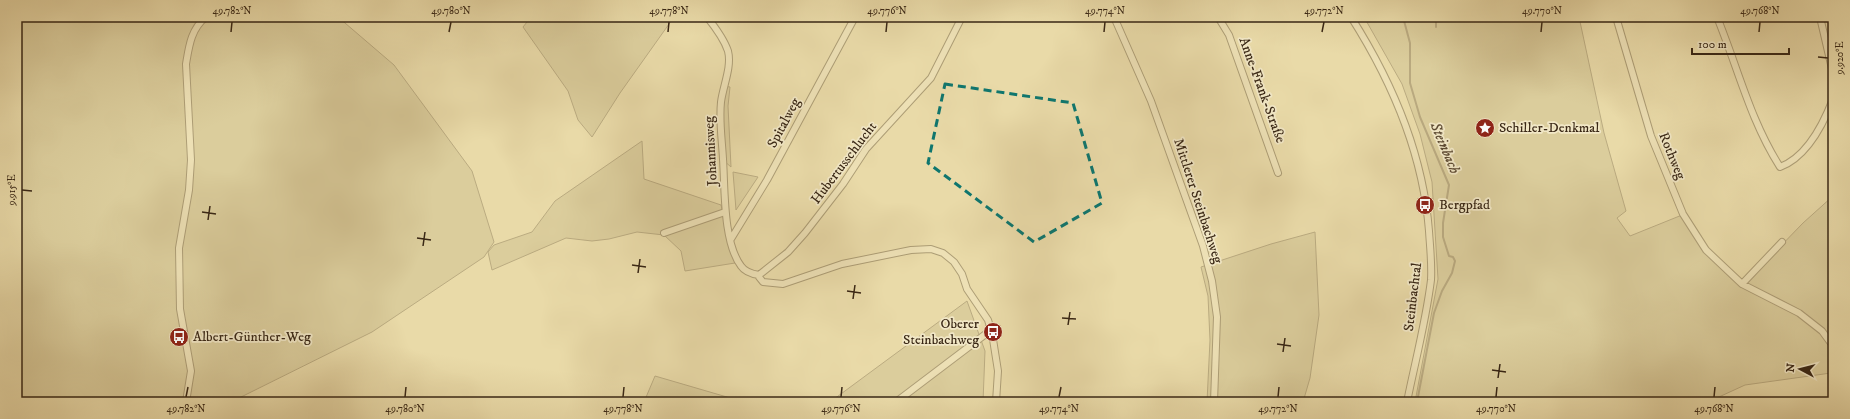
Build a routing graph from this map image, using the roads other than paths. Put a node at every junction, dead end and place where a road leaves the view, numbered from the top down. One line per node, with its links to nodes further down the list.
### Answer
1 (206, 17): 23 (street)
2 (707, 17): 14 (street, Johannisweg)
3 (855, 17): 16 (street, Spitalweg)
4 (962, 17): 18 (street, Hubertusschlucht)
5 (1114, 17): 26 (street, Mittlerer Steinbachweg)
6 (1218, 17): 13 (street, Anne-Frank-Straße)
7 (1351, 17): 22 (street, Steinbachtal)
8 (1616, 17): 19 (street, Rothweg)
9 (1717, 17): 12 (street)
10 (1820, 17): 11 (street)
11 (1833, 73)
12 (1833, 99)
13 (1278, 173)
14 (725, 212): 15 (street); 16 (street, Johannisweg)
15 (664, 233)
16 (730, 238): 18 (street, Johannisweg)
17 (1782, 242): 19 (street)
18 (759, 275): 20 (street)
19 (1742, 284): 21 (street, Rothweg)
20 (991, 330): 24 (street); 25 (street)
21 (1833, 346)
22 (1407, 401)
23 (186, 402)
24 (896, 402)
25 (996, 402)
26 (1214, 402)

